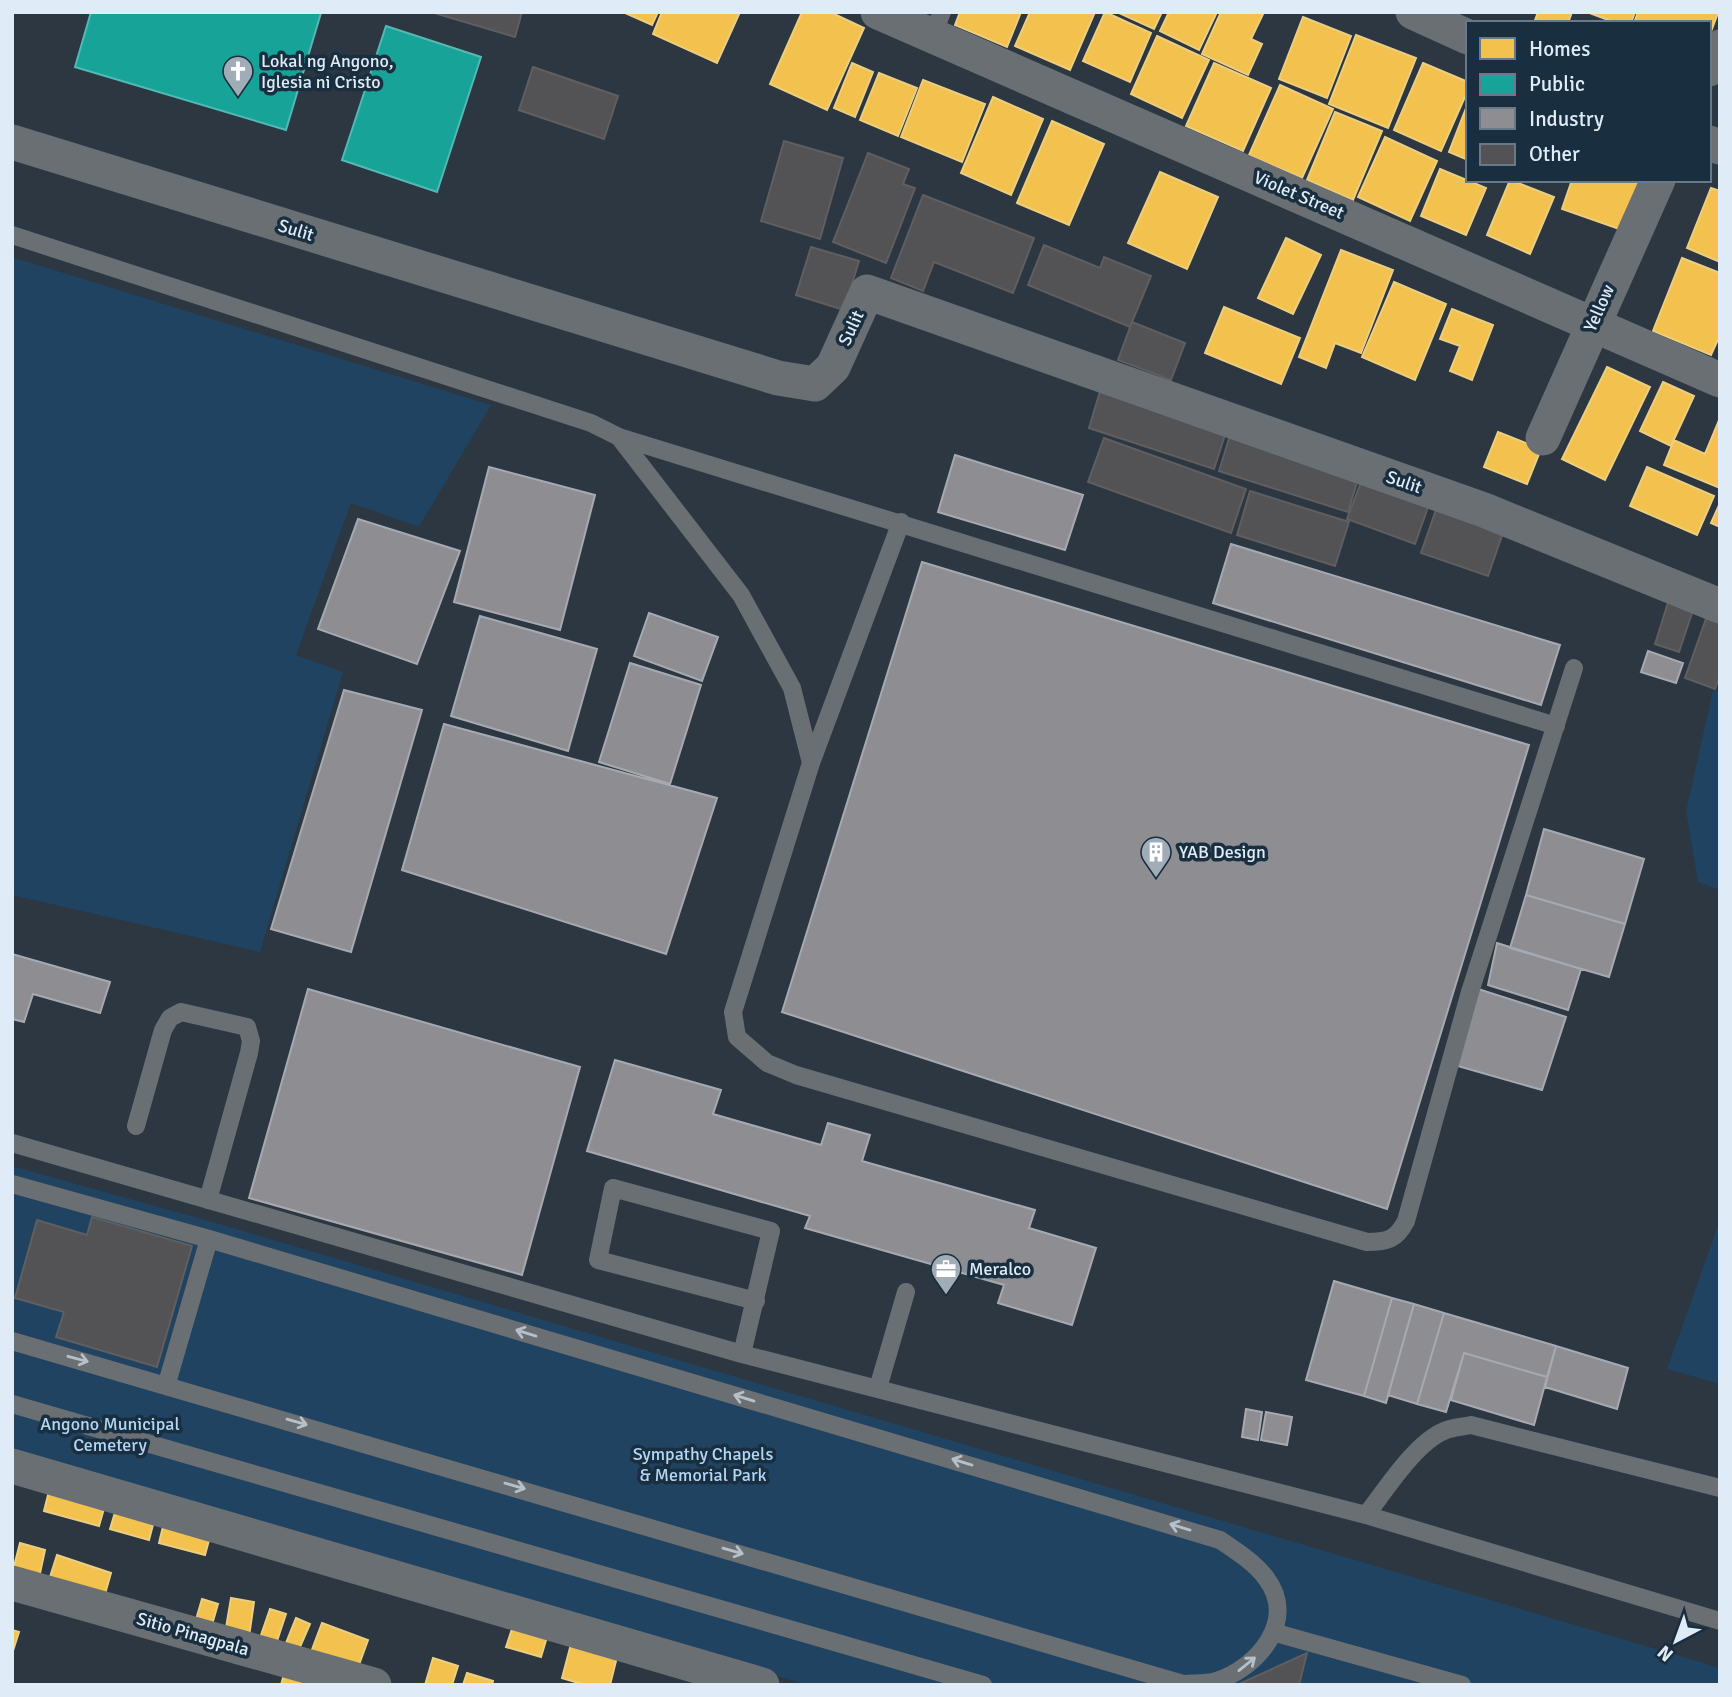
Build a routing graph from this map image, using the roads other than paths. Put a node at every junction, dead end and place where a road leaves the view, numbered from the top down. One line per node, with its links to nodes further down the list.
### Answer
1 (878, 12): 3 (street, Violet Street)
2 (1413, 12): 4 (street)
3 (937, 24): 10 (street, Violet Street)
4 (1466, 36)
5 (1720, 47): 6 (street)
6 (1711, 65)
7 (12, 142): 15 (street, Sulit)
8 (1657, 182): 10 (street, Yellow)
9 (12, 235): 12 (lane)
10 (1592, 322): 11 (street, Violet Street); 13 (street, Yellow)
11 (1720, 380)
12 (619, 437): 14 (lane); 18 (lane)
13 (1543, 438)
14 (901, 522): 17 (lane); 18 (lane)
15 (1720, 606)
16 (1574, 668): 17 (lane)
17 (1556, 726): 18 (lane)
18 (811, 763)
19 (136, 1126): 22 (lane)
20 (12, 1143): 22 (lane)
21 (12, 1184): 23 (lane)
22 (208, 1200): 27 (lane)
23 (209, 1239): 28 (lane); 36 (lane, one-way to 23)
24 (906, 1292): 29 (lane)
25 (756, 1301): 25 (lane); 27 (lane)
26 (12, 1340): 28 (lane, one-way to 28)
27 (742, 1354): 29 (lane)
28 (167, 1383): 36 (lane, one-way to 36)
29 (878, 1388): 33 (lane)
30 (12, 1404): 39 (lane)
31 (12, 1466): 38 (street)
32 (1720, 1488): 33 (lane)
33 (1366, 1515): 35 (lane)
34 (12, 1583): 37 (street, Sitio Pinagpala)
35 (1720, 1621)
36 (1276, 1633): 40 (lane)
37 (374, 1685)
38 (762, 1685)
39 (983, 1685)
40 (1462, 1685)

